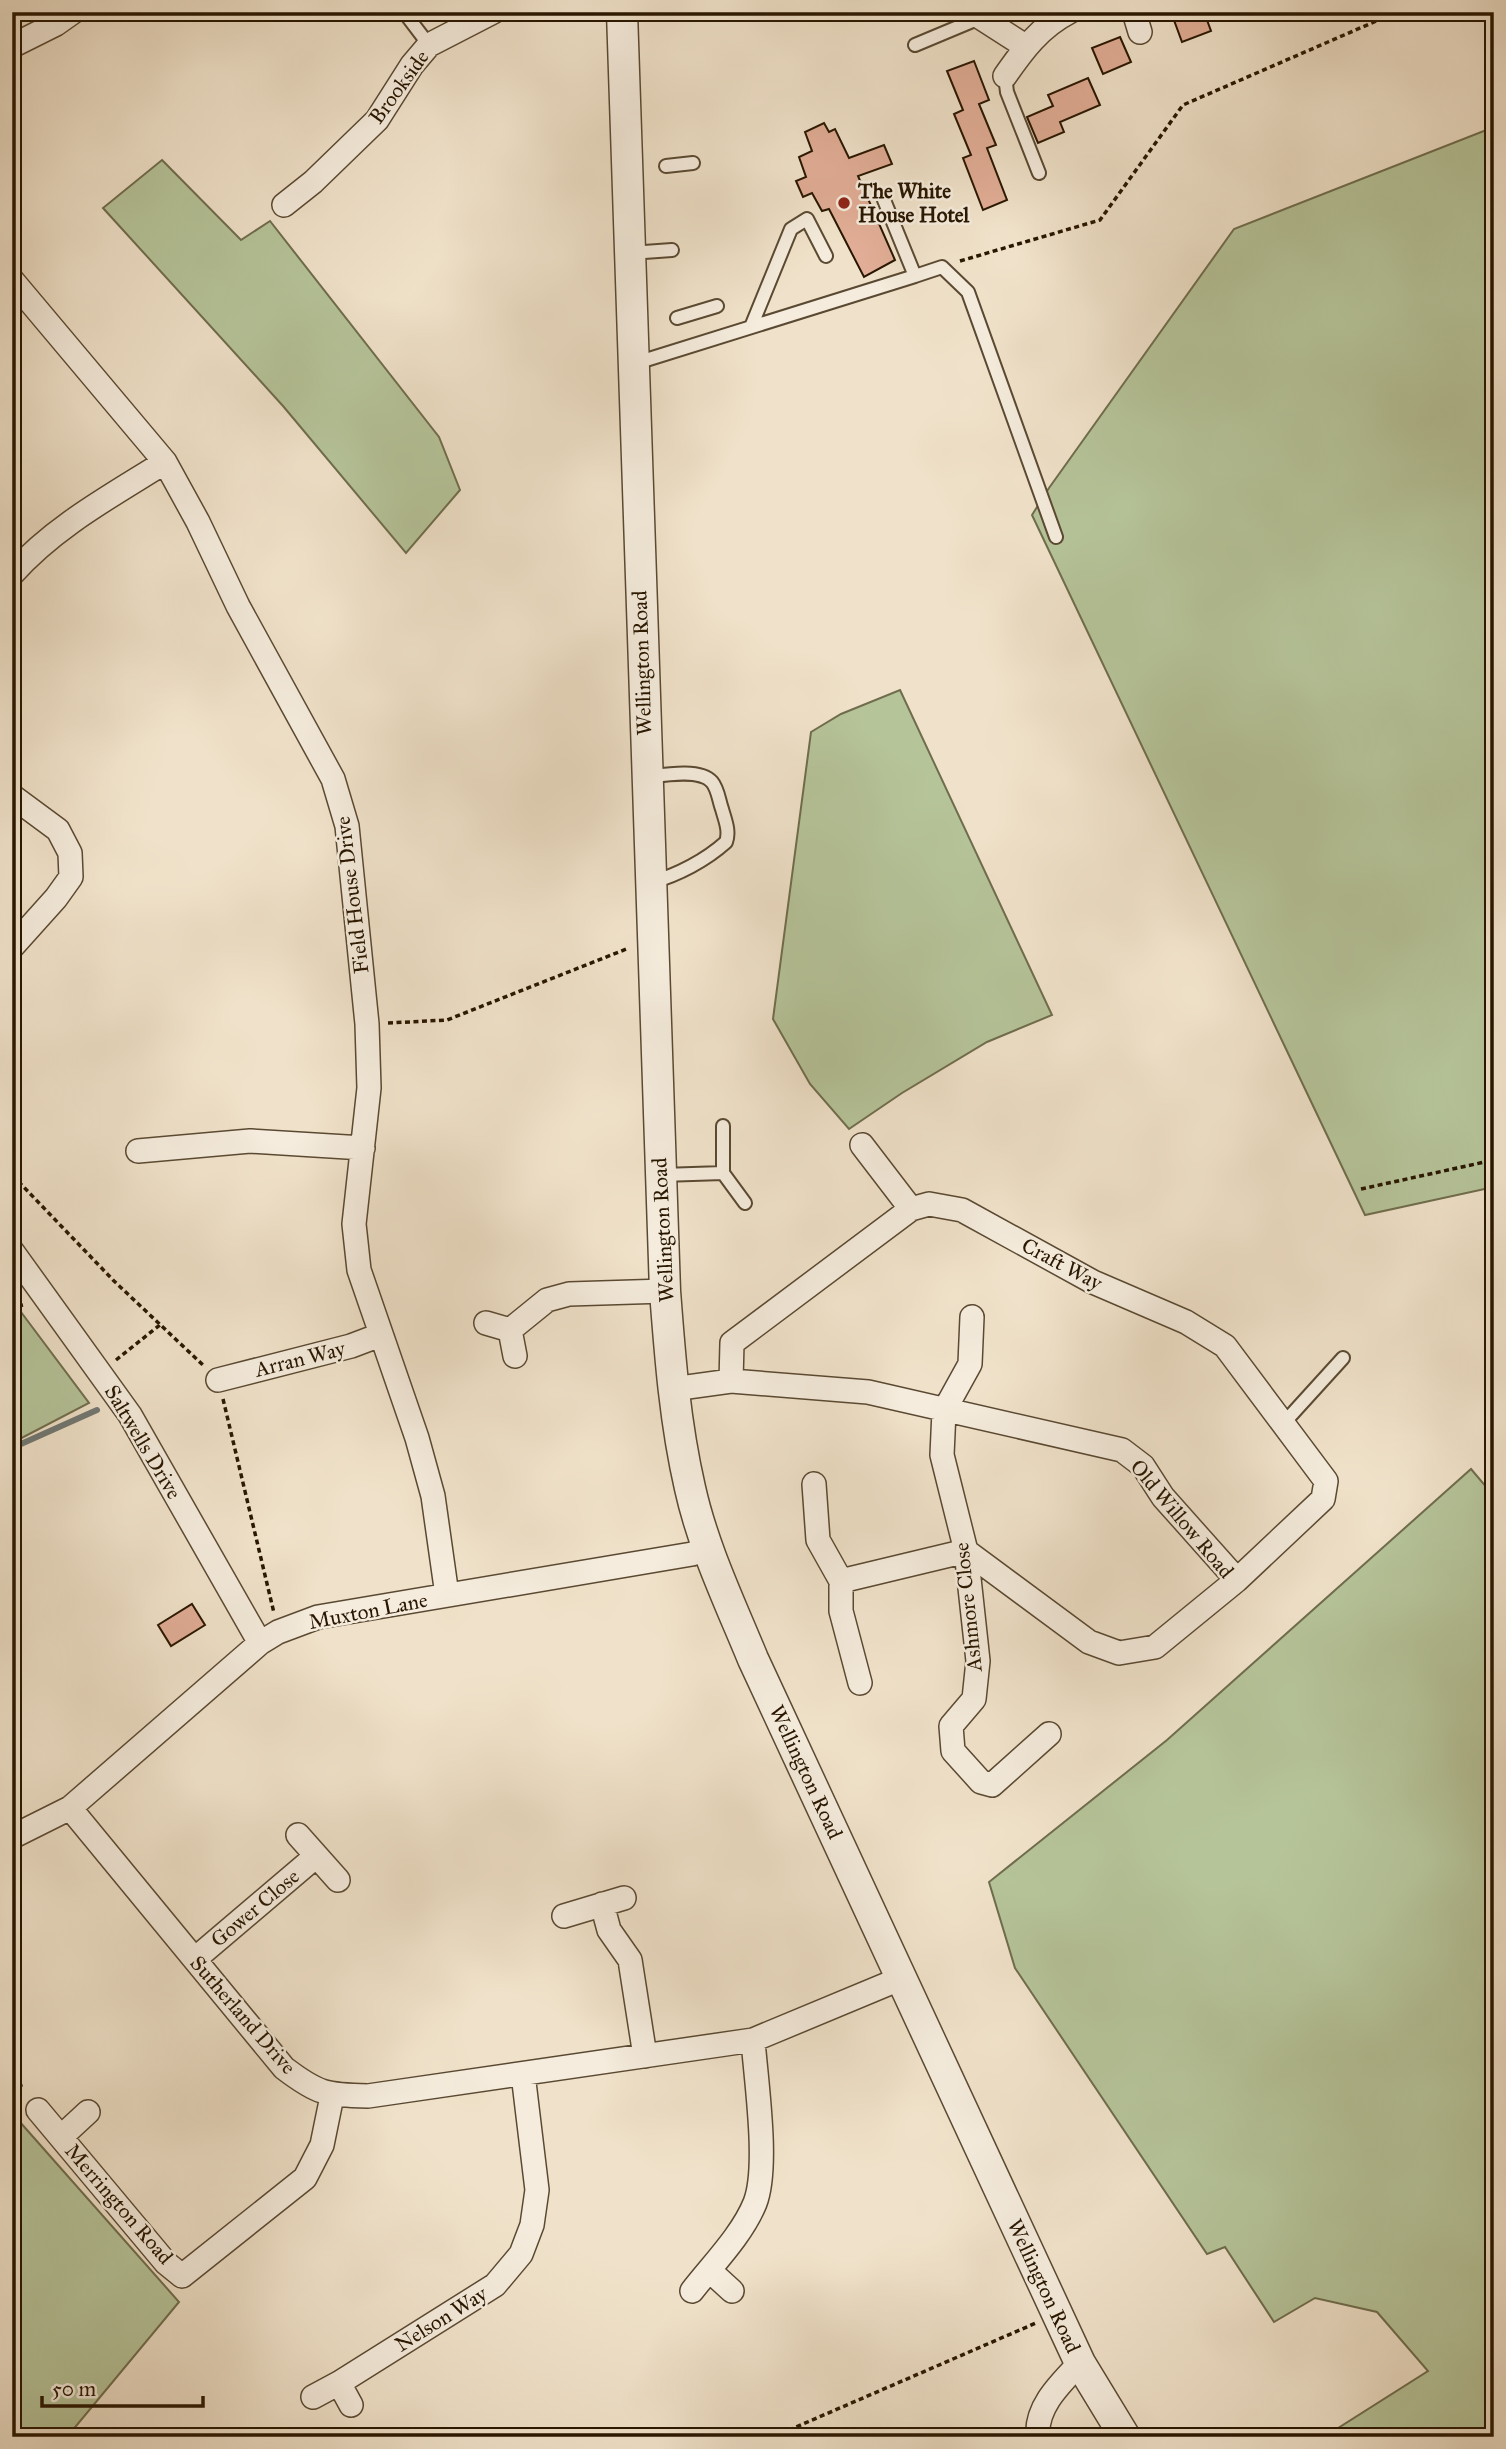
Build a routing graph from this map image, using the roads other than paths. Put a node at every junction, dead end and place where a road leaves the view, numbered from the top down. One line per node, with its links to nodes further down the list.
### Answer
1 (73, 12): 9 (street)
2 (404, 12): 7 (lane)
3 (493, 12): 7 (street, Brookside)
4 (622, 12): 18 (street, Wellington Road)
5 (1069, 12): 10 (street)
6 (977, 15): 8 (lane); 10 (street)
7 (429, 45): 16 (street, Brookside)
8 (915, 45)
9 (12, 46)
10 (1026, 46): 11 (street)
11 (1005, 76): 14 (lane)
12 (693, 163): 13 (lane)
13 (666, 166)
14 (1039, 173)
15 (884, 200): 20 (lane)
16 (284, 205)
17 (672, 250): 18 (lane)
18 (630, 253): 25 (street, Wellington Road)
19 (826, 256): 24 (lane)
20 (915, 275): 24 (lane); 27 (lane)
21 (14, 285): 26 (street, Field House Drive)
22 (717, 306): 23 (lane)
23 (677, 318)
24 (751, 327): 25 (lane)
25 (633, 364): 29 (street, Wellington Road)
26 (165, 462): 28 (street); 35 (street, Field House Drive)
27 (1056, 537)
28 (12, 574)
29 (646, 778): 31 (street, Wellington Road); 31 (lane)
30 (12, 796): 32 (street)
31 (650, 883): 38 (street, Wellington Road)
32 (12, 947)
33 (723, 1126): 37 (lane)
34 (862, 1145): 40 (street)
35 (363, 1148): 36 (street); 46 (street, Field House Drive)
36 (138, 1151)
37 (723, 1173): 38 (lane); 39 (lane)
38 (660, 1175): 42 (street, Wellington Road)
39 (745, 1203)
40 (911, 1209): 50 (street); 53 (street, Craft Way)
41 (12, 1251): 60 (street, Saltwells Drive)
42 (665, 1291): 45 (street); 51 (street, Wellington Road)
43 (972, 1318): 52 (street)
44 (486, 1323): 45 (street)
45 (510, 1330): 47 (street)
46 (380, 1335): 49 (street, Arran Way); 59 (street, Field House Drive)
47 (515, 1356)
48 (1343, 1358): 53 (lane)
49 (218, 1380)
50 (731, 1381): 51 (street); 52 (street, Old Willow Road)
51 (673, 1389): 55 (street, Wellington Road)
52 (944, 1411): 56 (street, Ashmore Close); 57 (street, Old Willow Road)
53 (1283, 1424): 57 (street, Craft Way)
54 (814, 1484): 58 (street)
55 (708, 1548): 59 (street, Muxton Lane); 72 (street, Wellington Road)
56 (966, 1551): 57 (street, Old Willow Road); 58 (street); 62 (street, Ashmore Close)
57 (1237, 1580)
58 (841, 1581): 61 (street)
59 (447, 1595): 60 (street, Muxton Lane)
60 (269, 1637): 63 (street, Muxton Lane)
61 (860, 1683)
62 (1049, 1734)
63 (70, 1808): 65 (street, Muxton Lane); 71 (street, Sutherland Drive)
64 (298, 1835): 66 (street, Gower Close)
65 (12, 1837)
66 (316, 1857): 67 (street, Gower Close); 71 (street, Gower Close)
67 (338, 1880)
68 (624, 1898): 69 (street)
69 (602, 1904): 70 (street); 74 (street)
70 (564, 1916)
71 (195, 1959): 76 (street, Sutherland Drive)
72 (902, 1978): 73 (street, Sutherland Drive); 83 (street, Wellington Road)
73 (753, 2040): 74 (street, Sutherland Drive); 80 (street)
74 (645, 2056): 75 (street, Sutherland Drive)
75 (523, 2074): 76 (street, Sutherland Drive); 84 (street, Nelson Way)
76 (332, 2096): 79 (street, Merrington Road)
77 (38, 2110): 79 (street, Merrington Road)
78 (88, 2112): 79 (street, Merrington Road)
79 (61, 2137)
80 (709, 2270): 81 (street); 82 (street)
81 (692, 2291)
82 (732, 2291)
83 (1080, 2363): 87 (street, Wellington Road); 88 (street, Wellington Road)
84 (339, 2383): 85 (street, Nelson Way); 86 (street)
85 (313, 2397)
86 (351, 2405)
87 (1038, 2437)
88 (1125, 2437)

